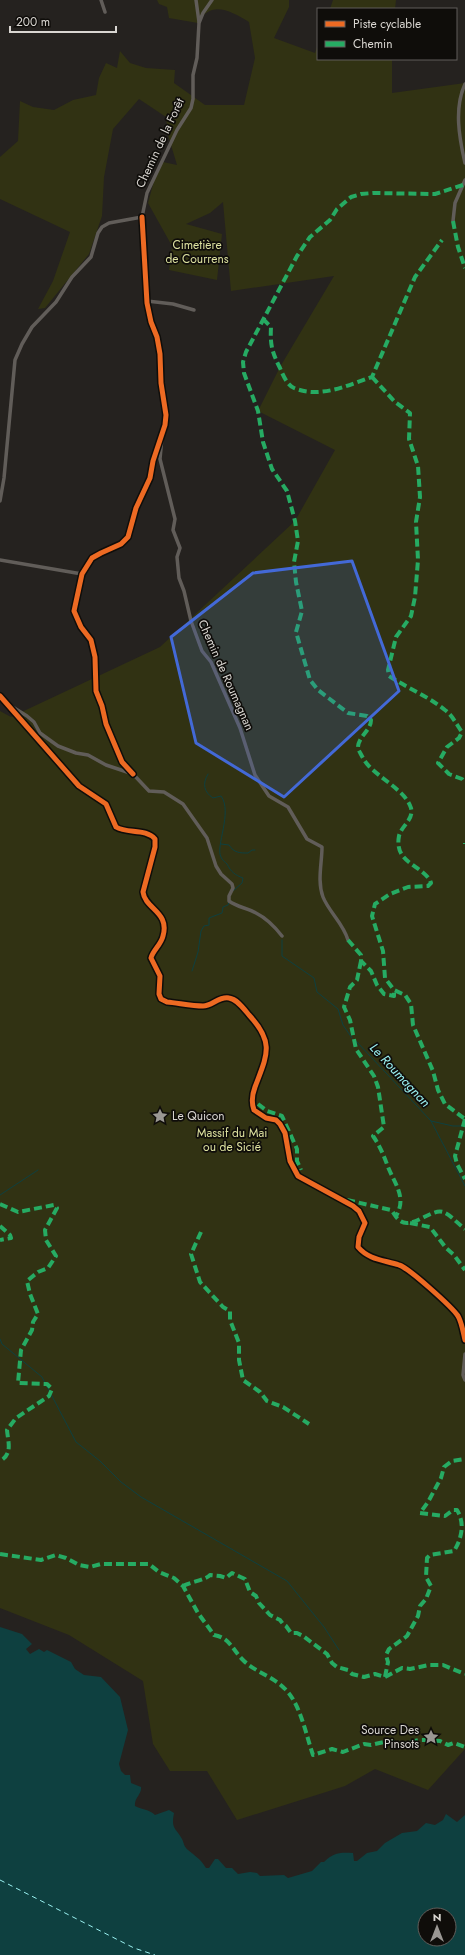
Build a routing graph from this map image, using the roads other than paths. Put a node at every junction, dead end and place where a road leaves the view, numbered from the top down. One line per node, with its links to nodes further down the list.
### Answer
1 (101, 0): 4 (street)
2 (196, 0): 5 (street)
3 (212, 0): 5 (street, Chemin de la Forêt)
4 (105, 12)
5 (199, 23): 9 (street, Chemin de la Forêt)
6 (465, 84): 7 (street)
7 (465, 163)
8 (465, 180): 10 (street)
9 (142, 217): 11 (street, Chemin de la Forêt); 14 (street)
10 (453, 221)
11 (147, 301): 12 (street); 13 (street, Chemin de la Forêt)
12 (194, 310)
13 (162, 434): 16 (street); 21 (street, Chemin de Roumagnan)
14 (0, 501)
15 (0, 560): 16 (street)
16 (82, 574): 19 (street)
17 (0, 696): 18 (street)
18 (7, 703): 19 (street); 22 (street)
19 (133, 774): 20 (street)
20 (282, 936)
21 (348, 940)
22 (465, 1340)
23 (465, 1354): 24 (street)
24 (465, 1380)

